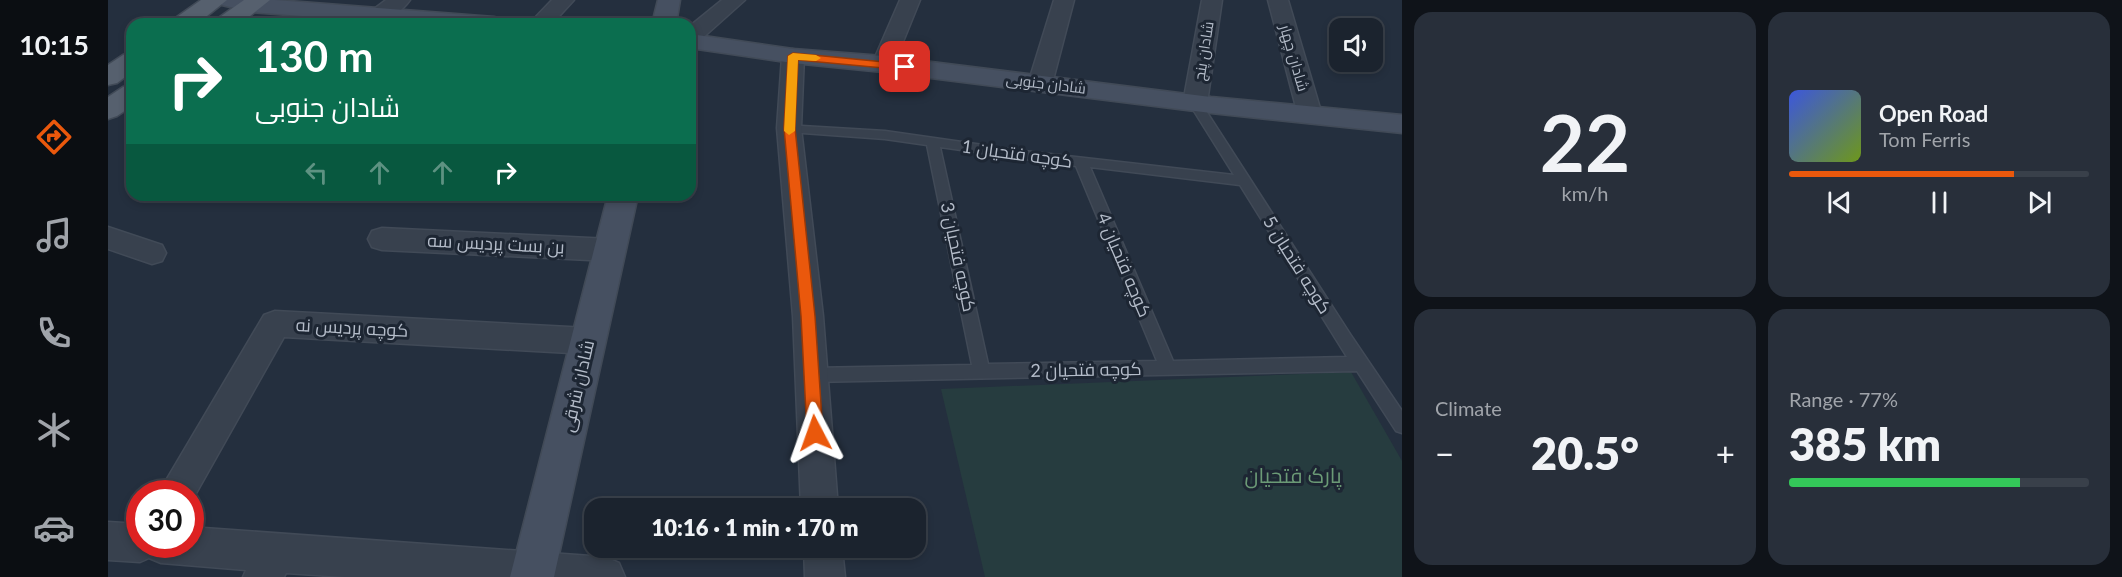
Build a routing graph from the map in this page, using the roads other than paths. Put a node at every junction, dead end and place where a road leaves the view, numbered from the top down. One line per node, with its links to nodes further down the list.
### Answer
1 (216, 0): 12 (main road)
2 (400, 0): 11 (street)
3 (564, 0): 15 (street)
4 (669, 0): 16 (street)
5 (735, 0): 17 (street)
6 (910, 0): 21 (street)
7 (1064, 0): 23 (street)
8 (1212, 0): 25 (street, شادان پنج)
9 (1278, 0): 27 (street, شادان چهار)
10 (246, 2): 11 (street); 13 (main road)
11 (377, 15): 14 (street)
12 (190, 18)
13 (231, 18)
14 (416, 18)
15 (546, 18)
16 (665, 18)
17 (696, 34)
18 (696, 40): 19 (street, شادان جنوبی)
19 (793, 56): 21 (street, شادان جنوبی); 29 (street)
20 (126, 64): 22 (main road)
21 (883, 64): 23 (street, شادان جنوبی)
22 (108, 76)
23 (1040, 84): 25 (street, شادان جنوبی)
24 (126, 97): 26 (main road)
25 (1195, 103): 27 (street, شادان جنوبی); 32 (lane, کوچه فتحیان 5)
26 (108, 110)
27 (1311, 115): 28 (street, شادان جنوبی)
28 (1402, 124)
29 (789, 128): 30 (lane, کوچه فتحیان 1); 42 (street)
30 (933, 142): 31 (lane, کوچه فتحیان 1); 41 (lane, کوچه فتحیان 3)
31 (1081, 162): 32 (lane, کوچه فتحیان 1); 40 (lane, کوچه فتحیان 4)
32 (1245, 181): 39 (lane, کوچه فتحیان 5)
33 (622, 201): 36 (street, شادان شرقی)
34 (108, 238): 37 (street)
35 (382, 238): 36 (street, بن بست پردیس سه)
36 (610, 249): 38 (street, شادان شرقی)
37 (152, 253)
38 (588, 341): 44 (street, کوچه پردیس نه); 51 (street, شادان شرقی)
39 (1361, 364): 40 (lane, کوچه فتحیان 2); 43 (lane, کوچه فتحیان 5)
40 (1168, 368): 41 (lane, کوچه فتحیان 2)
41 (982, 372): 42 (lane, کوچه فتحیان 2)
42 (811, 375): 45 (street)
43 (1402, 425)
44 (184, 480)
45 (819, 498)
46 (108, 541): 47 (street)
47 (126, 542)
48 (204, 552): 50 (street)
49 (824, 558): 53 (street)
50 (269, 565): 51 (street)
51 (533, 574): 52 (street)
52 (605, 577)
53 (825, 577)

